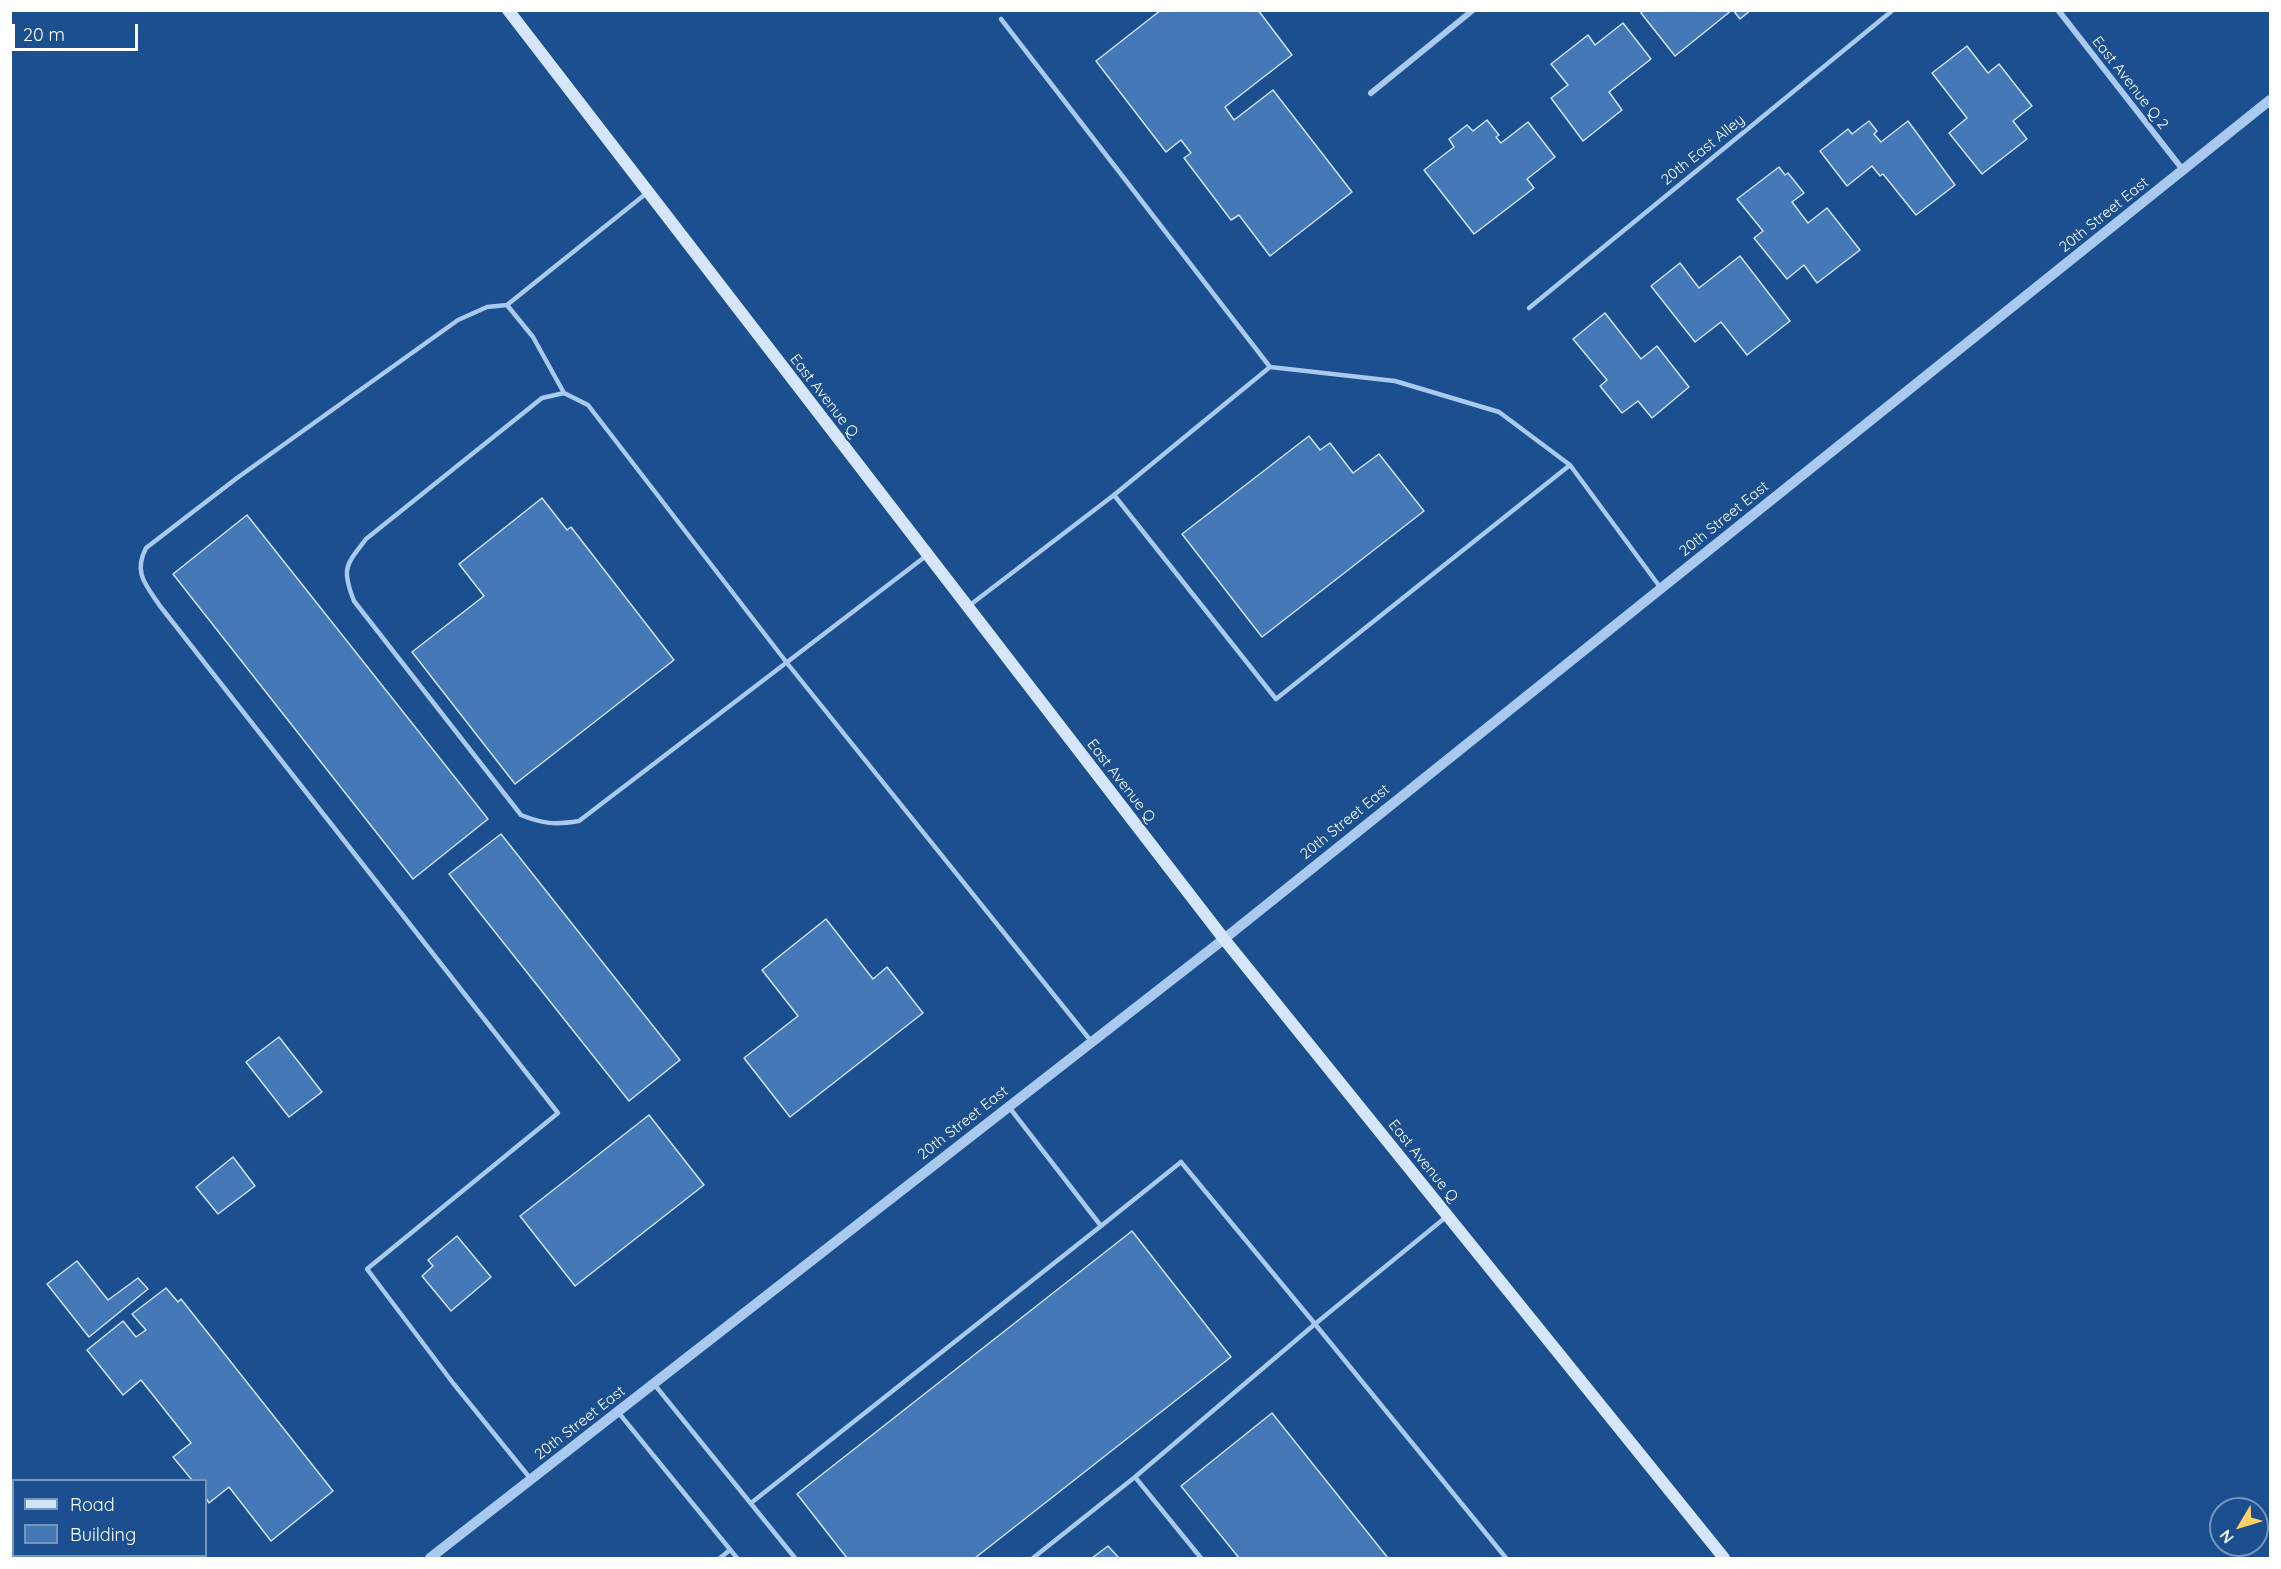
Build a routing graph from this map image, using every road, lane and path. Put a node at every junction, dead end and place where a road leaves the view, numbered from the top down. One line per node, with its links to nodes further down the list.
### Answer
1 (508, 10): 9 (main road, East Avenue Q)
2 (1473, 10): 6 (street)
3 (1893, 10): 11 (lane, 20th East Alley)
4 (2058, 10): 8 (street, East Avenue Q 2)
5 (1001, 20): 12 (lane)
6 (1371, 93)
7 (2271, 100): 8 (street, 20th Street East)
8 (2184, 171): 17 (street, 20th Street East)
9 (648, 192): 10 (lane); 16 (main road, East Avenue Q)
10 (507, 305): 13 (lane); 29 (lane)
11 (1529, 308)
12 (1270, 367): 14 (lane); 15 (lane)
13 (564, 393): 19 (lane); 19 (lane)
14 (1570, 465): 15 (lane); 17 (lane)
15 (1114, 495): 18 (lane)
16 (928, 554): 18 (main road, East Avenue Q); 19 (lane)
17 (1661, 588): 20 (street, 20th Street East)
18 (968, 607): 20 (main road, East Avenue Q)
19 (787, 663): 21 (lane)
20 (1224, 939): 21 (street, 20th Street East); 23 (main road, East Avenue Q)
21 (1092, 1042): 22 (street, 20th Street East)
22 (1009, 1106): 24 (lane); 26 (street, 20th Street East)
23 (1448, 1215): 25 (lane); 39 (main road, East Avenue Q)
24 (1101, 1226): 25 (lane); 30 (lane)
25 (1315, 1324): 28 (lane); 38 (lane)
26 (654, 1384): 27 (street, 20th Street East); 30 (lane)
27 (618, 1412): 29 (street, 20th Street East); 31 (lane)
28 (1136, 1477): 36 (lane); 37 (lane)
29 (532, 1480): 32 (street, 20th Street East)
30 (751, 1503): 35 (lane)
31 (730, 1550): 33 (lane); 34 (lane)
32 (430, 1558)
33 (720, 1558)
34 (737, 1558)
35 (795, 1558)
36 (1033, 1558)
37 (1201, 1558)
38 (1506, 1558)
39 (1724, 1558)

